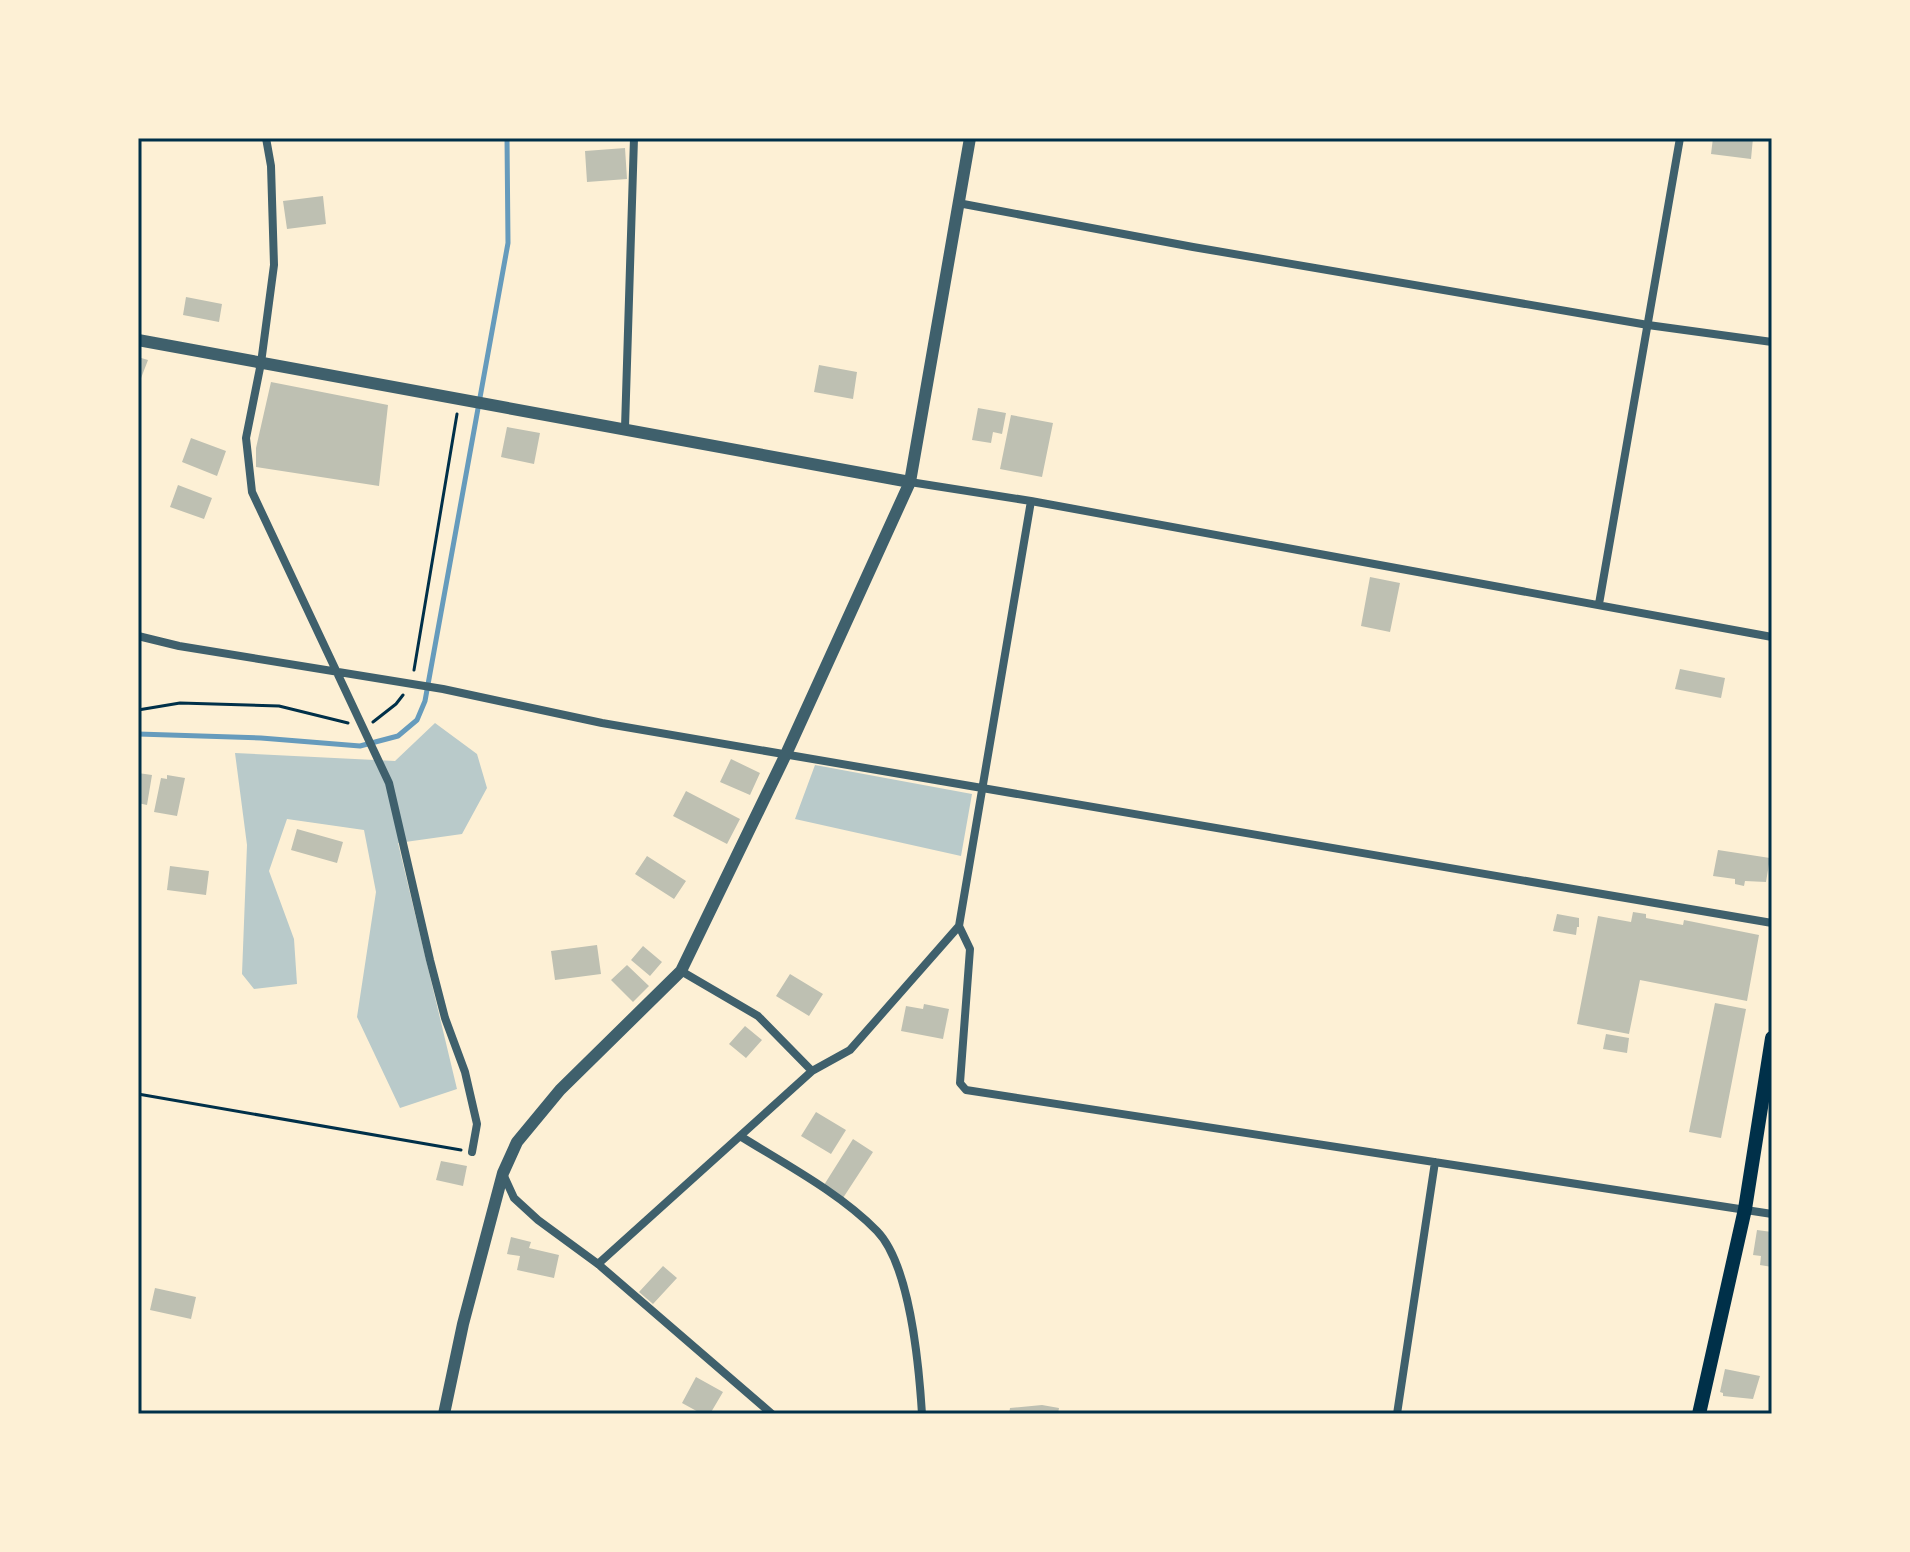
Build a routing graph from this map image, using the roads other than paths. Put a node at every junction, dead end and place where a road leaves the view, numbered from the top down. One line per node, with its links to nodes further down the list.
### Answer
1 (266, 138): 9 (street)
2 (634, 138): 10 (street)
3 (970, 138): 5 (street)
4 (1680, 138): 6 (street)
5 (958, 203): 6 (street); 11 (street)
6 (1648, 325): 8 (street); 13 (street)
7 (138, 340): 9 (street)
8 (1772, 342)
9 (261, 363): 10 (street); 16 (street)
10 (625, 428): 11 (street)
11 (910, 482): 12 (street); 17 (street)
12 (1031, 501): 13 (street); 18 (street)
13 (1599, 604): 15 (street)
14 (138, 636): 16 (street)
15 (1772, 637)
16 (335, 672): 17 (street); 25 (street)
17 (787, 752): 18 (street); 21 (street)
18 (982, 786): 19 (street); 20 (street)
19 (1772, 923)
20 (959, 926): 23 (street); 26 (street)
21 (681, 971): 23 (street); 27 (street)
22 (1772, 1038): 28 (main road)
23 (812, 1071): 24 (street)
24 (740, 1136): 30 (street); 33 (street)
25 (472, 1152)
26 (1435, 1162): 28 (street); 34 (street)
27 (503, 1173): 30 (street); 31 (street)
28 (1745, 1209): 29 (street); 35 (main road)
29 (1772, 1214)
30 (598, 1264): 32 (street)
31 (444, 1414)
32 (772, 1414)
33 (922, 1414)
34 (1397, 1414)
35 (1699, 1414)

